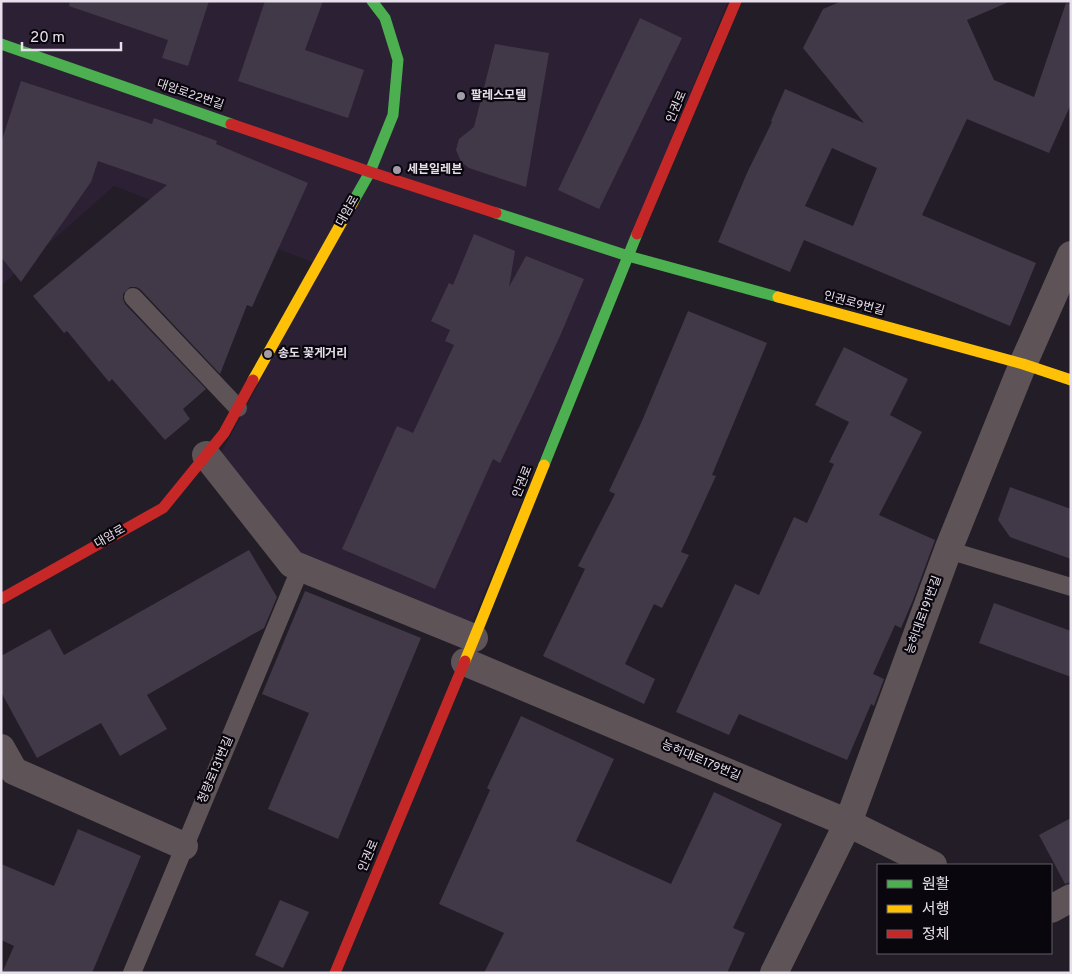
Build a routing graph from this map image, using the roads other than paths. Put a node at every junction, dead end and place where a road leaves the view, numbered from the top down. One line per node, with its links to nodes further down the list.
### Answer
1 (372, 1): 4 (street, 대암로)
2 (736, 1): 6 (street, 인권로)
3 (1, 44): 4 (street, 대암로22번길)
4 (370, 172): 6 (street, 대암로22번길); 10 (street, 대암로)
5 (1071, 255): 8 (street, 능허대로191번길)
6 (628, 256): 8 (street, 인권로9번길); 16 (street, 인권로)
7 (133, 297): 10 (lane)
8 (1023, 364): 9 (street, 인권로9번길); 12 (street, 능허대로191번길)
9 (1071, 380)
10 (238, 408): 11 (street, 대암로)
11 (206, 455): 13 (street, 능허대로179번길); 15 (street, 대암로)
12 (948, 550): 14 (lane); 18 (street, 능허대로191번길)
13 (301, 567): 16 (street, 능허대로179번길); 19 (lane, 청량로131번길)
14 (1071, 587)
15 (1, 599)
16 (470, 650): 18 (street, 능허대로179번길); 24 (street, 인권로)
17 (1, 748): 19 (street)
18 (848, 823): 20 (street, 능허대로179번길); 25 (street, 능허대로191번길)
19 (184, 846): 23 (lane, 청량로131번길)
20 (931, 864)
21 (1071, 898): 22 (street)
22 (1052, 908)
23 (132, 973)
24 (335, 973)
25 (774, 973)

